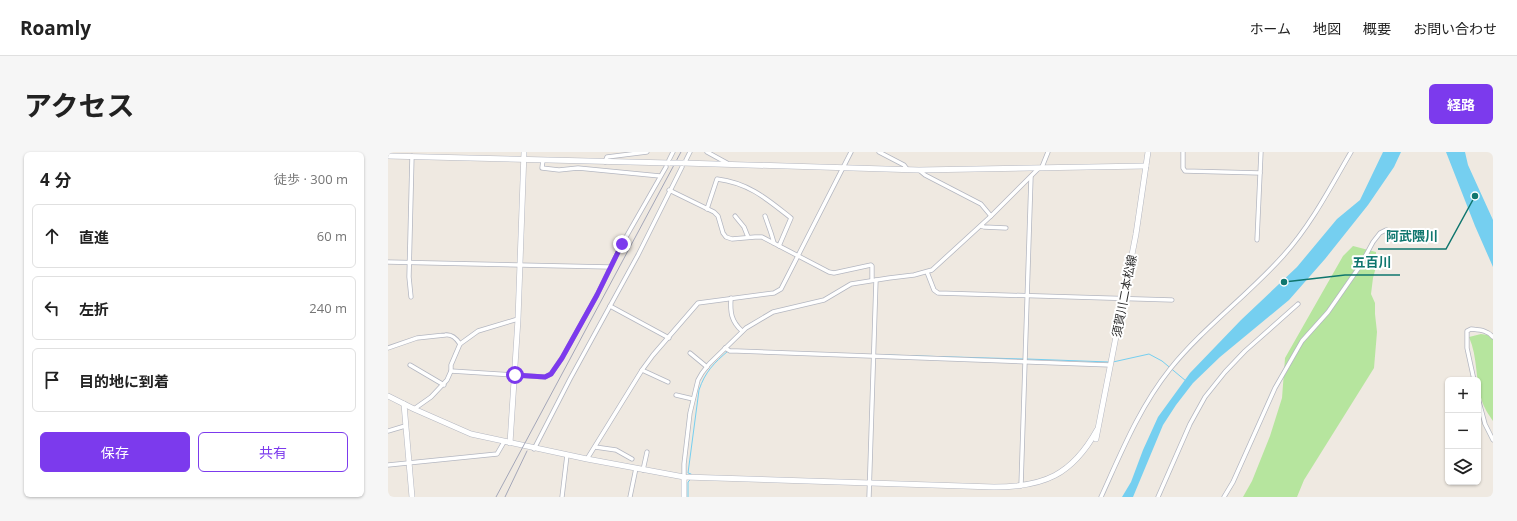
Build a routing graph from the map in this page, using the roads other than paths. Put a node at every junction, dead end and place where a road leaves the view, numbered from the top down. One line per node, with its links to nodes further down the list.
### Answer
1 (524, 152): 16 (street)
2 (647, 152): 19 (street)
3 (673, 152): 18 (street)
4 (690, 152): 20 (street)
5 (707, 152): 21 (street)
6 (851, 152): 25 (street)
7 (879, 152): 26 (street)
8 (1048, 152): 24 (street)
9 (1148, 152): 22 (street, 須賀川二本松線)
10 (1183, 152): 28 (street)
11 (1261, 152): 28 (street)
12 (1351, 152): 107 (street)
13 (412, 154): 14 (street); 15 (street); 45 (street)
14 (444, 155): 16 (street)
15 (388, 156)
16 (524, 160): 17 (street); 46 (street)
17 (543, 160): 19 (street); 29 (street)
18 (670, 161): 19 (street); 20 (street, bridge)
19 (605, 162)
20 (684, 164): 21 (street); 31 (street)
21 (729, 165): 25 (street)
22 (1146, 166): 24 (street); 53 (street, 須賀川二本松線)
23 (666, 167): 29 (street)
24 (1040, 167): 27 (street); 30 (street)
25 (843, 168): 26 (street); 43 (street)
26 (907, 170): 27 (street)
27 (919, 170): 35 (street)
28 (1260, 173): 40 (street)
29 (660, 176): 47 (street)
30 (1031, 178): 35 (street); 50 (street)
31 (669, 190): 32 (street); 56 (street)
32 (707, 209): 39 (street); 42 (street)
33 (735, 216): 39 (street)
34 (764, 216): 41 (street)
35 (991, 216): 36 (street)
36 (981, 226): 37 (street); 48 (street)
37 (1006, 228)
38 (1398, 233): 109 (street)
39 (748, 237): 41 (street)
40 (1257, 240)
41 (774, 243): 42 (street)
42 (779, 246): 43 (street)
43 (798, 256): 49 (street); 52 (street)
44 (388, 262): 45 (street)
45 (410, 263): 46 (street); 51 (street)
46 (520, 265): 47 (street); 57 (street)
47 (610, 267): 72 (street)
48 (927, 272): 49 (street); 50 (street)
49 (874, 280): 58 (street); 65 (street)
50 (1026, 296): 53 (street); 66 (street)
51 (411, 297)
52 (732, 298): 58 (street); 60 (street)
53 (1122, 299): 54 (street); 68 (street, 須賀川二本松線)
54 (1172, 300)
55 (1298, 304): 108 (street)
56 (610, 306): 60 (street); 90 (street)
57 (518, 320): 61 (street); 72 (street)
58 (742, 331): 63 (street)
59 (1493, 337): 73 (street)
60 (669, 338): 70 (street)
61 (460, 344): 62 (street); 71 (street)
62 (388, 348)
63 (725, 348): 65 (street); 69 (street)
64 (690, 353): 69 (street)
65 (873, 355): 66 (street); 100 (street)
66 (1025, 361): 68 (street); 101 (street)
67 (410, 365): 75 (street)
68 (1110, 365): 83 (street, 須賀川二本松線)
69 (707, 367): 78 (street)
70 (642, 370): 74 (street); 89 (street)
71 (451, 371): 72 (street); 75 (street)
72 (515, 375): 88 (street)
73 (1473, 377)
74 (668, 382)
75 (444, 385): 80 (street)
76 (676, 395): 78 (street)
77 (388, 396): 79 (street)
78 (693, 399): 99 (street)
79 (404, 404): 80 (street); 82 (street)
80 (414, 409): 87 (street)
81 (1481, 409): 86 (street)
82 (405, 426): 84 (street); 95 (street)
83 (1097, 430): 85 (street, 須賀川二本松線); 101 (street)
84 (388, 431)
85 (1096, 439)
86 (1493, 440)
87 (504, 442): 88 (street); 95 (street)
88 (510, 443): 90 (street)
89 (595, 446): 93 (street); 94 (street)
90 (534, 448): 92 (street)
91 (647, 452): 98 (street)
92 (567, 456): 94 (street); 103 (street)
93 (632, 459)
94 (587, 460): 97 (street)
95 (409, 463): 96 (street); 102 (street)
96 (388, 465)
97 (636, 468): 98 (street); 104 (street)
98 (643, 470): 99 (street)
99 (684, 477): 100 (street); 105 (street)
100 (869, 483): 101 (street); 106 (street)
101 (1021, 486)
102 (412, 497)
103 (562, 497)
104 (630, 497)
105 (684, 497)
106 (869, 497)
107 (1101, 497)
108 (1158, 497)
109 (1224, 497)

